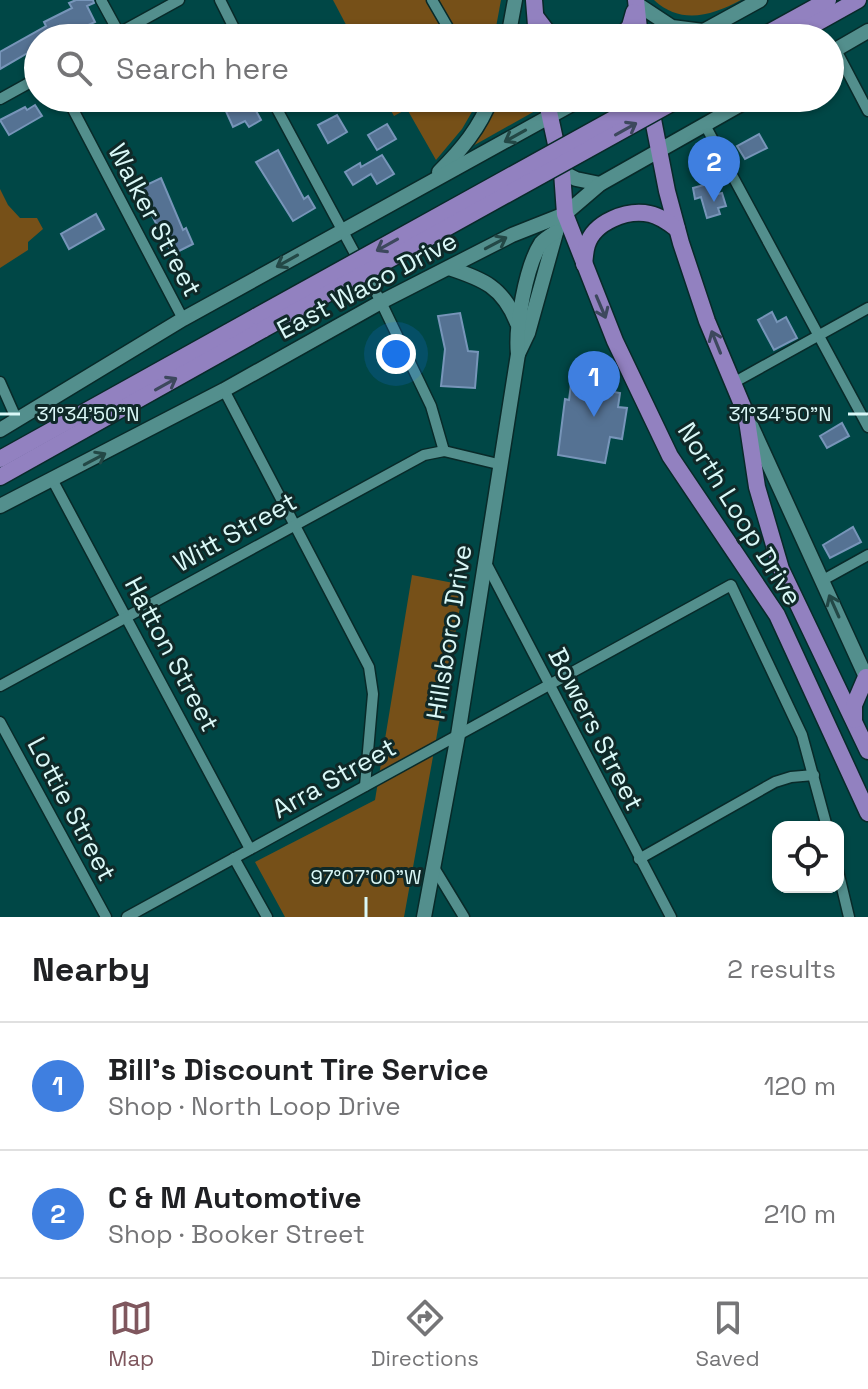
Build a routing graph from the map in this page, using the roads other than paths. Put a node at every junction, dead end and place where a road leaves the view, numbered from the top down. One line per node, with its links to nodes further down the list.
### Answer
1 (101, 0): 10 (street)
2 (179, 0): 11 (street)
3 (220, 0): 12 (street)
4 (432, 0): 13 (street)
5 (515, 0): 14 (main road)
6 (760, 0): 18 (main road)
7 (828, 0): 19 (main road)
8 (858, 0): 20 (main road)
9 (636, 2): 15 (main road); 16 (main road); 17 (main road)
10 (110, 24)
11 (136, 24)
12 (232, 24)
13 (446, 24)
14 (511, 24)
15 (630, 24)
16 (638, 24)
17 (668, 24)
18 (717, 24)
19 (784, 24)
20 (815, 24)
21 (868, 31): 22 (main road)
22 (844, 45)
23 (844, 71): 26 (street)
24 (24, 86): 25 (street)
25 (0, 99)
26 (868, 111)
27 (74, 112): 50 (street, Walker Street)
28 (278, 112): 44 (street)
29 (484, 112): 40 (main road)
30 (549, 112): 36 (main road, North Loop Drive)
31 (559, 112): 36 (main road)
32 (626, 112): 51 (main road, East Waco Drive, one-way to 51, bridge)
33 (652, 112): 38 (main road, North Loop Drive)
34 (655, 112): 51 (main road, East Waco Drive, one-way to 34, bridge)
35 (728, 112): 37 (main road, East Waco Drive)
36 (550, 117): 39 (main road, North Loop Drive); 40 (main road, one-way to 40)
37 (705, 125): 38 (main road, East Waco Drive); 53 (street)
38 (659, 150): 41 (main road, East Waco Drive); 43 (main road, North Loop Drive)
39 (562, 172): 41 (main road); 42 (main road, North Loop Drive)
40 (428, 184): 44 (main road)
41 (600, 184): 42 (main road, East Waco Drive)
42 (565, 214): 45 (main road, Hillsboro Drive); 46 (main road, North Loop Drive); 47 (main road, East Waco Drive, one-way to 42)
43 (677, 229): 46 (main road); 56 (main road, North Loop Drive, one-way to 43)
44 (341, 232): 48 (street); 50 (main road, one-way to 50)
45 (556, 232): 52 (main road, Hillsboro Drive); 54 (main road, Hillsboro Drive)
46 (584, 265): 83 (main road, North Loop Drive, one-way to 83)
47 (449, 268): 48 (main road, East Waco Drive); 52 (main road)
48 (381, 302): 57 (main road, East Waco Drive); 62 (street)
49 (868, 308): 53 (street)
50 (183, 319): 59 (main road)
51 (261, 323): 63 (main road, East Waco Drive); 65 (main road, East Waco Drive, one-way to 51)
52 (517, 323): 54 (main road, Hillsboro Drive)
53 (819, 335): 56 (street); 60 (street)
54 (518, 354): 64 (main road, Hillsboro Drive)
55 (0, 382): 59 (street)
56 (733, 383): 58 (main road, North Loop Drive)
57 (224, 390): 66 (main road, East Waco Drive, one-way to 57); 68 (street)
58 (746, 414): 71 (main road, North Loop Drive); 77 (main road, North Loop Drive)
59 (16, 418): 61 (main road)
60 (868, 427)
61 (0, 430)
62 (444, 451): 64 (street); 68 (street, Witt Street)
63 (0, 459)
64 (498, 464): 70 (main road, Hillsboro Drive)
65 (0, 477)
66 (53, 481): 67 (main road, East Waco Drive); 73 (street, Hatton Street)
67 (0, 506)
68 (294, 525): 73 (street, Witt Street); 82 (street)
69 (868, 555): 71 (street)
70 (484, 559): 75 (street, Bowers Street); 79 (main road, Hillsboro Drive)
71 (823, 580): 74 (main road, North Loop Drive, one-way to 71)
72 (731, 585): 75 (street, Arra Street); 81 (street, North Loop Drive)
73 (127, 616): 76 (street, Witt Street); 85 (street, Hatton Street)
74 (867, 678): 77 (main road)
75 (549, 685): 79 (street, Arra Street); 87 (street, Bowers Street)
76 (0, 686)
77 (854, 721): 80 (main road, North Loop Drive)
78 (0, 722): 90 (street, Lottie Street)
79 (458, 735): 82 (street, Arra Street); 88 (main road, Hillsboro Drive)
80 (868, 751)
81 (814, 775): 84 (street, North Loop Drive); 87 (street)
82 (365, 786): 85 (street, Arra Street)
83 (868, 813)
84 (826, 821)
85 (250, 849): 86 (street, Arra Street)
86 (234, 858): 91 (street, Arra Street); 92 (street)
87 (639, 859): 95 (street, Bowers Street)
88 (433, 866): 93 (main road, Hillsboro Drive); 94 (street)
89 (843, 893): 96 (street)
90 (106, 917)
91 (127, 917)
92 (267, 917)
93 (424, 917)
94 (464, 917)
95 (671, 917)
96 (849, 917)

